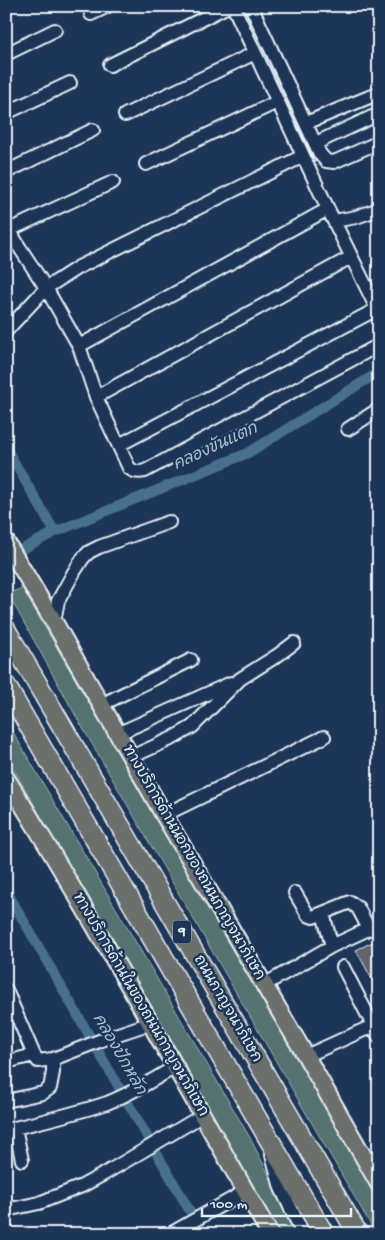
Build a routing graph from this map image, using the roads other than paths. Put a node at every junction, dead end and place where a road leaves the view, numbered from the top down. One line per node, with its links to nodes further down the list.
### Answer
1 (108, 6): 5 (street)
2 (228, 6): 9 (street)
3 (233, 6): 7 (street)
4 (251, 6): 16 (street)
5 (91, 14)
6 (55, 30): 8 (street)
7 (255, 53): 12 (street); 14 (street)
8 (6, 54)
9 (110, 65)
10 (70, 83): 13 (street)
11 (379, 93): 16 (street)
12 (278, 102): 20 (street); 21 (street)
13 (6, 113)
14 (125, 115)
15 (379, 116): 19 (street)
16 (306, 123): 19 (street)
17 (93, 130): 22 (street)
18 (379, 142): 19 (street)
19 (316, 143)
20 (303, 156): 25 (street); 28 (street)
21 (146, 164)
22 (6, 172)
23 (113, 182): 26 (street)
24 (379, 209): 25 (street)
25 (331, 215): 27 (street); 32 (street)
26 (8, 226): 28 (street)
27 (351, 257): 29 (street); 33 (street)
28 (46, 288): 30 (street); 32 (street)
29 (378, 311): 36 (street)
30 (6, 331)
31 (379, 345): 36 (street)
32 (79, 346): 33 (street)
33 (96, 397): 36 (street)
34 (379, 409): 35 (street)
35 (348, 429)
36 (119, 445)
37 (169, 522): 39 (street)
38 (6, 542): 39 (main road, ทางบริการด้านนอกของถนนกาญจนาภิเษก)
39 (54, 622): 45 (main road, ทางบริการด้านนอกของถนนกาญจนาภิเษก)
40 (6, 630): 78 (highway, ถนนกาญจนาภิเษก / 9)
41 (294, 643): 43 (street)
42 (191, 660): 45 (street)
43 (240, 679): 46 (street); 48 (street)
44 (6, 686): 68 (highway, ถนนกาญจนาภิเษก / 9)
45 (101, 705): 46 (main road, ทางบริการด้านนอกของถนนกาญจนาภิเษก)
46 (117, 734): 48 (main road, ทางบริการด้านนอกของถนนกาญจนาภิเษก)
47 (324, 736): 50 (street)
48 (131, 757): 50 (main road, ทางบริการด้านนอกของถนนกาญจนาภิเษก)
49 (6, 778): 58 (main road, ทางบริการด้านในของถนนกาญจนาภิเษก)
50 (164, 815): 56 (main road, ทางบริการด้านนอกของถนนกาญจนาภิเษก)
51 (295, 893): 52 (street)
52 (323, 914): 53 (street); 54 (street)
53 (374, 926): 54 (street)
54 (332, 946): 56 (street)
55 (343, 967): 59 (street)
56 (264, 985): 61 (main road, ทางบริการด้านนอกของถนนกาญจนาภิเษก)
57 (6, 990): 60 (street)
58 (151, 1024): 62 (street); 64 (main road, ทางบริการด้านในของถนนกาญจนาภิเษก)
59 (377, 1029): 61 (street)
60 (34, 1054): 62 (street); 63 (street)
61 (306, 1056): 70 (main road, ทางบริการด้านนอกของถนนกาญจนาภิเษก)
62 (53, 1058): 65 (street)
63 (6, 1062)
64 (175, 1067): 66 (main road, ทางบริการด้านในของถนนกาญจนาภิเษก); 67 (street)
65 (6, 1101)
66 (203, 1115): 72 (main road, ทางบริการด้านในของถนนกาญจนาภิเษก); 73 (street)
67 (10, 1129): 69 (street)
68 (265, 1131): 76 (street); 77 (highway, ถนนกาญจนาภิเษก / 9)
69 (22, 1160)
70 (373, 1160): 71 (main road, ทางบริการด้านนอกของถนนกาญจนาภิเษก)
71 (379, 1184)
72 (246, 1191): 74 (street); 75 (main road, ทางบริการด้านในของถนนกาญจนาภิเษก)
73 (6, 1210)
74 (170, 1234)
75 (270, 1234)
76 (303, 1234)
77 (324, 1234)
78 (358, 1234)

